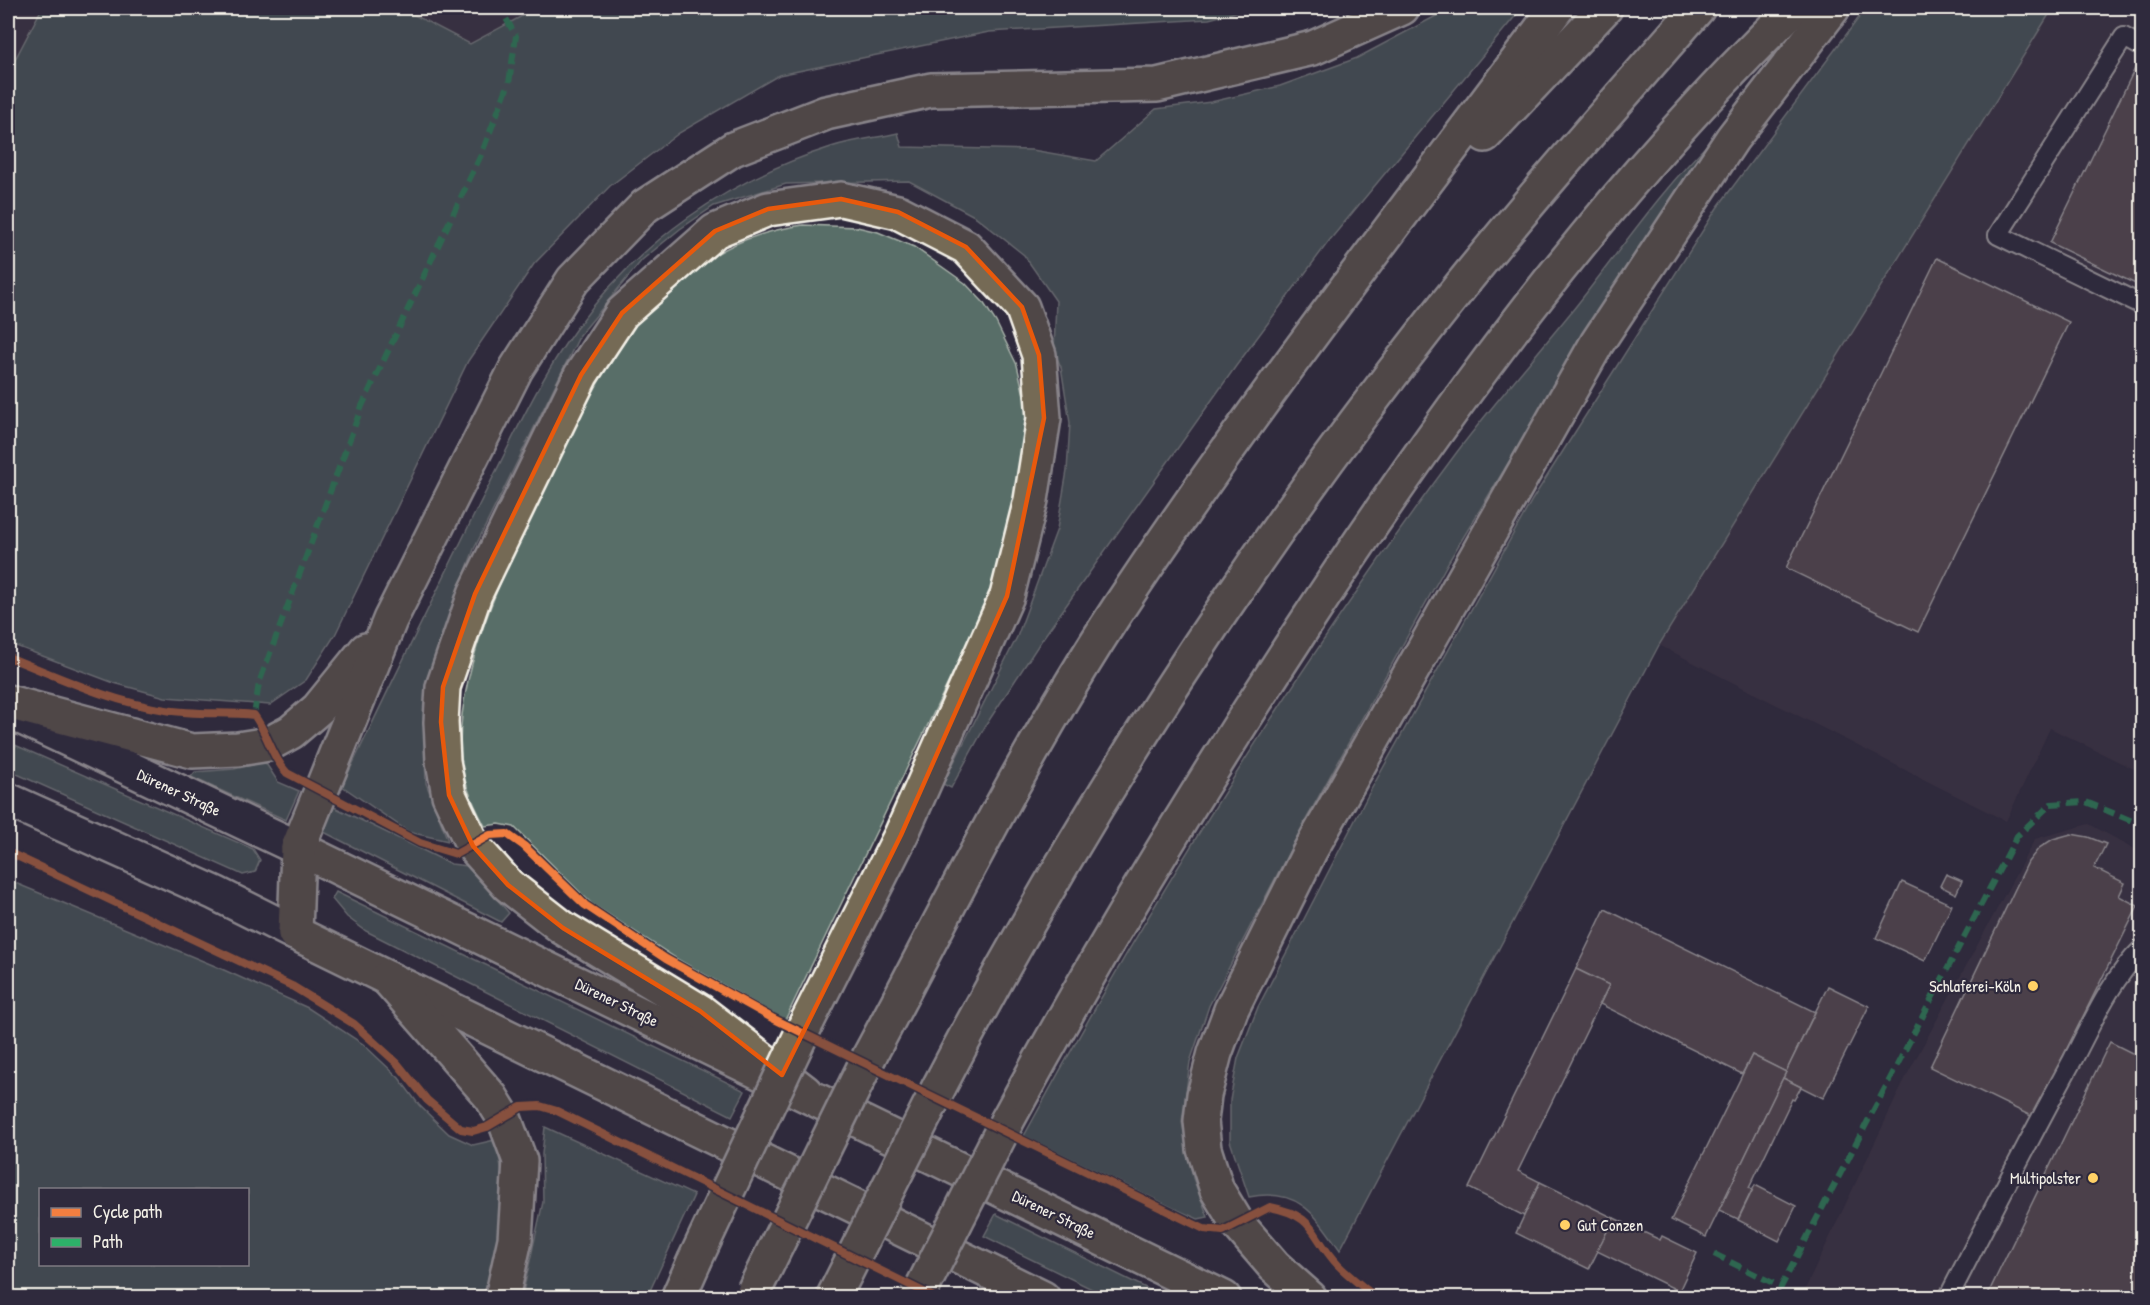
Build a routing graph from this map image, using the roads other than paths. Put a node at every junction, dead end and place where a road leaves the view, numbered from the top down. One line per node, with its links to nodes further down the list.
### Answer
1 (1402, 8): 10 (main road)
2 (1557, 8): 8 (main road)
3 (1605, 8): 8 (main road)
4 (1698, 8): 22 (main road, bridge)
5 (1794, 8): 23 (main road, bridge)
6 (1833, 8): 26 (main road)
7 (2142, 47): 9 (lane)
8 (1376, 251): 19 (main road, bridge)
9 (2142, 305)
10 (390, 620): 11 (main road); 14 (main road)
11 (8, 702)
12 (8, 711): 14 (main road, Dürener Straße)
13 (8, 800): 15 (main road)
14 (298, 848): 15 (main road); 18 (main road, Dürener Straße)
15 (295, 933): 17 (main road)
16 (2142, 949): 27 (lane)
17 (387, 978): 20 (main road); 24 (main road)
18 (805, 1092): 21 (main road, bridge); 25 (main road, Dürener Straße)
19 (753, 1294)
20 (502, 1298)
21 (678, 1298)
22 (833, 1298)
23 (917, 1298)
24 (1043, 1298)
25 (1224, 1298)
26 (1310, 1298)
27 (1948, 1298)

